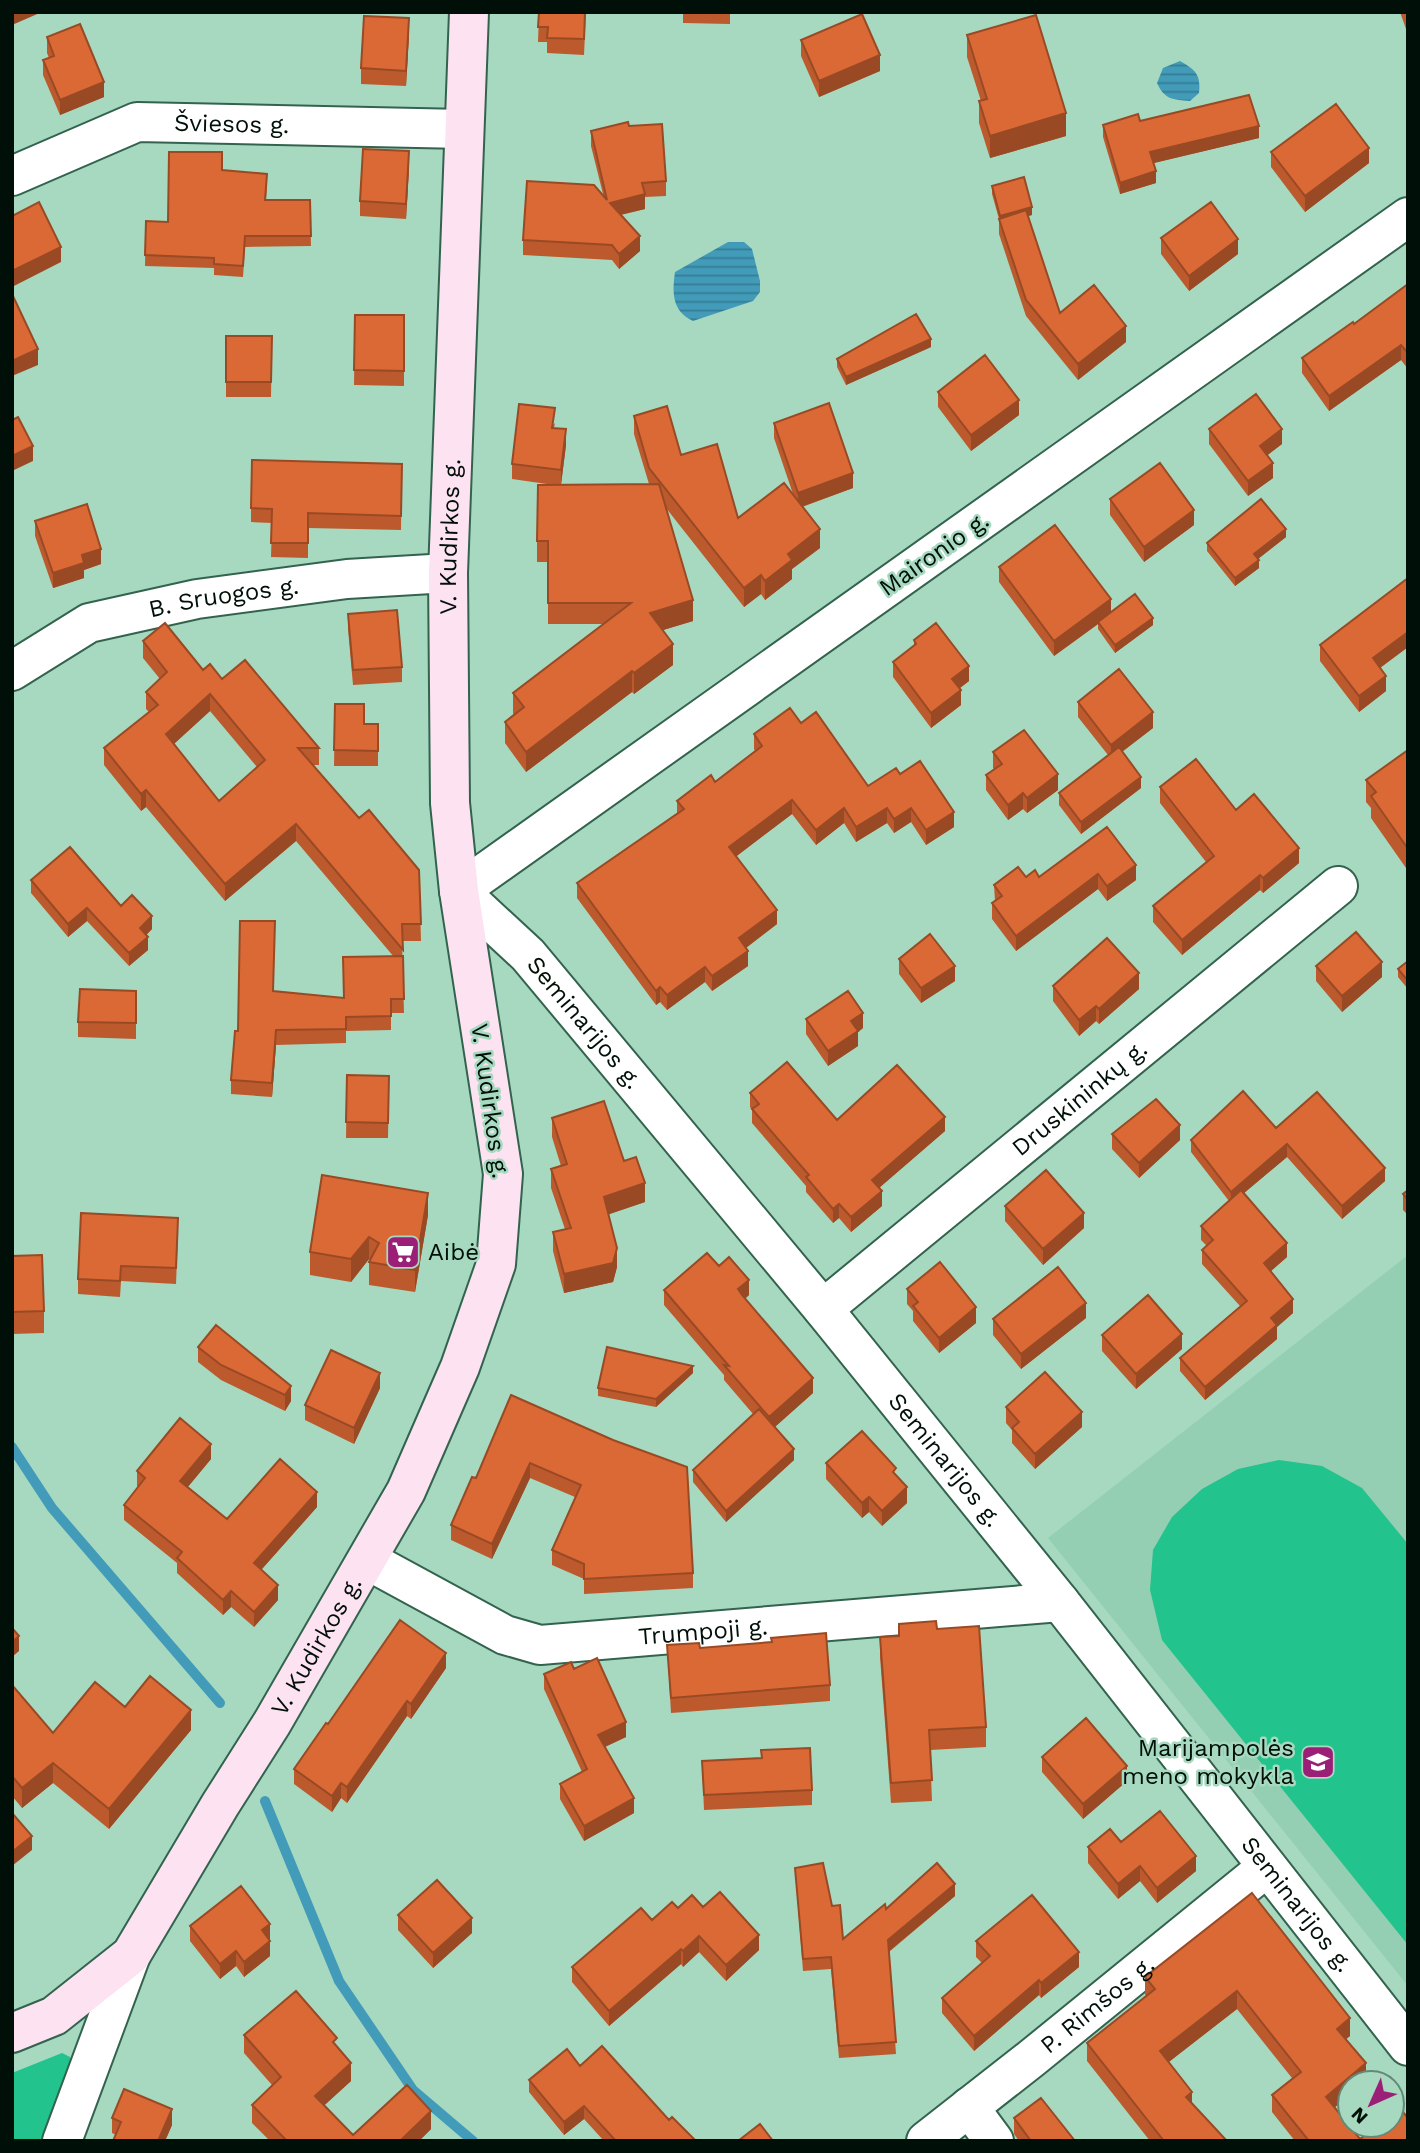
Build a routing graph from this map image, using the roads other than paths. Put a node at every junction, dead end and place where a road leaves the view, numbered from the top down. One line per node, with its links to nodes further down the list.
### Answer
1 (469, 12): 2 (main road, V. Kudirkos g.)
2 (464, 129): 3 (street, Šviesos g.); 5 (main road, V. Kudirkos g.)
3 (12, 176)
4 (1408, 217): 8 (street, Maironio g.)
5 (448, 573): 6 (street, B. Sruogos g.); 8 (main road, V. Kudirkos g.)
6 (12, 671)
7 (1338, 886): 9 (street, Druskininkų g.)
8 (459, 891): 9 (street, Seminarijos g.); 10 (main road, V. Kudirkos g.)
9 (823, 1309): 11 (street, Seminarijos g.)
10 (367, 1560): 11 (street, Trumpoji g.); 13 (main road, V. Kudirkos g.)
11 (1060, 1602): 12 (street, Seminarijos g.)
12 (1267, 1867): 16 (street, Seminarijos g.); 18 (street, P. Rimšos g.)
13 (131, 1955): 14 (main road, V. Kudirkos g.); 17 (street)
14 (54, 2016): 15 (main road, V. Kudirkos g.); 17 (street)
15 (12, 2033)
16 (1408, 2046)
17 (92, 2061): 19 (street)
18 (969, 2107): 20 (street, P. Rimšos g.); 21 (street)
19 (62, 2141)
20 (926, 2141)
21 (994, 2141)

